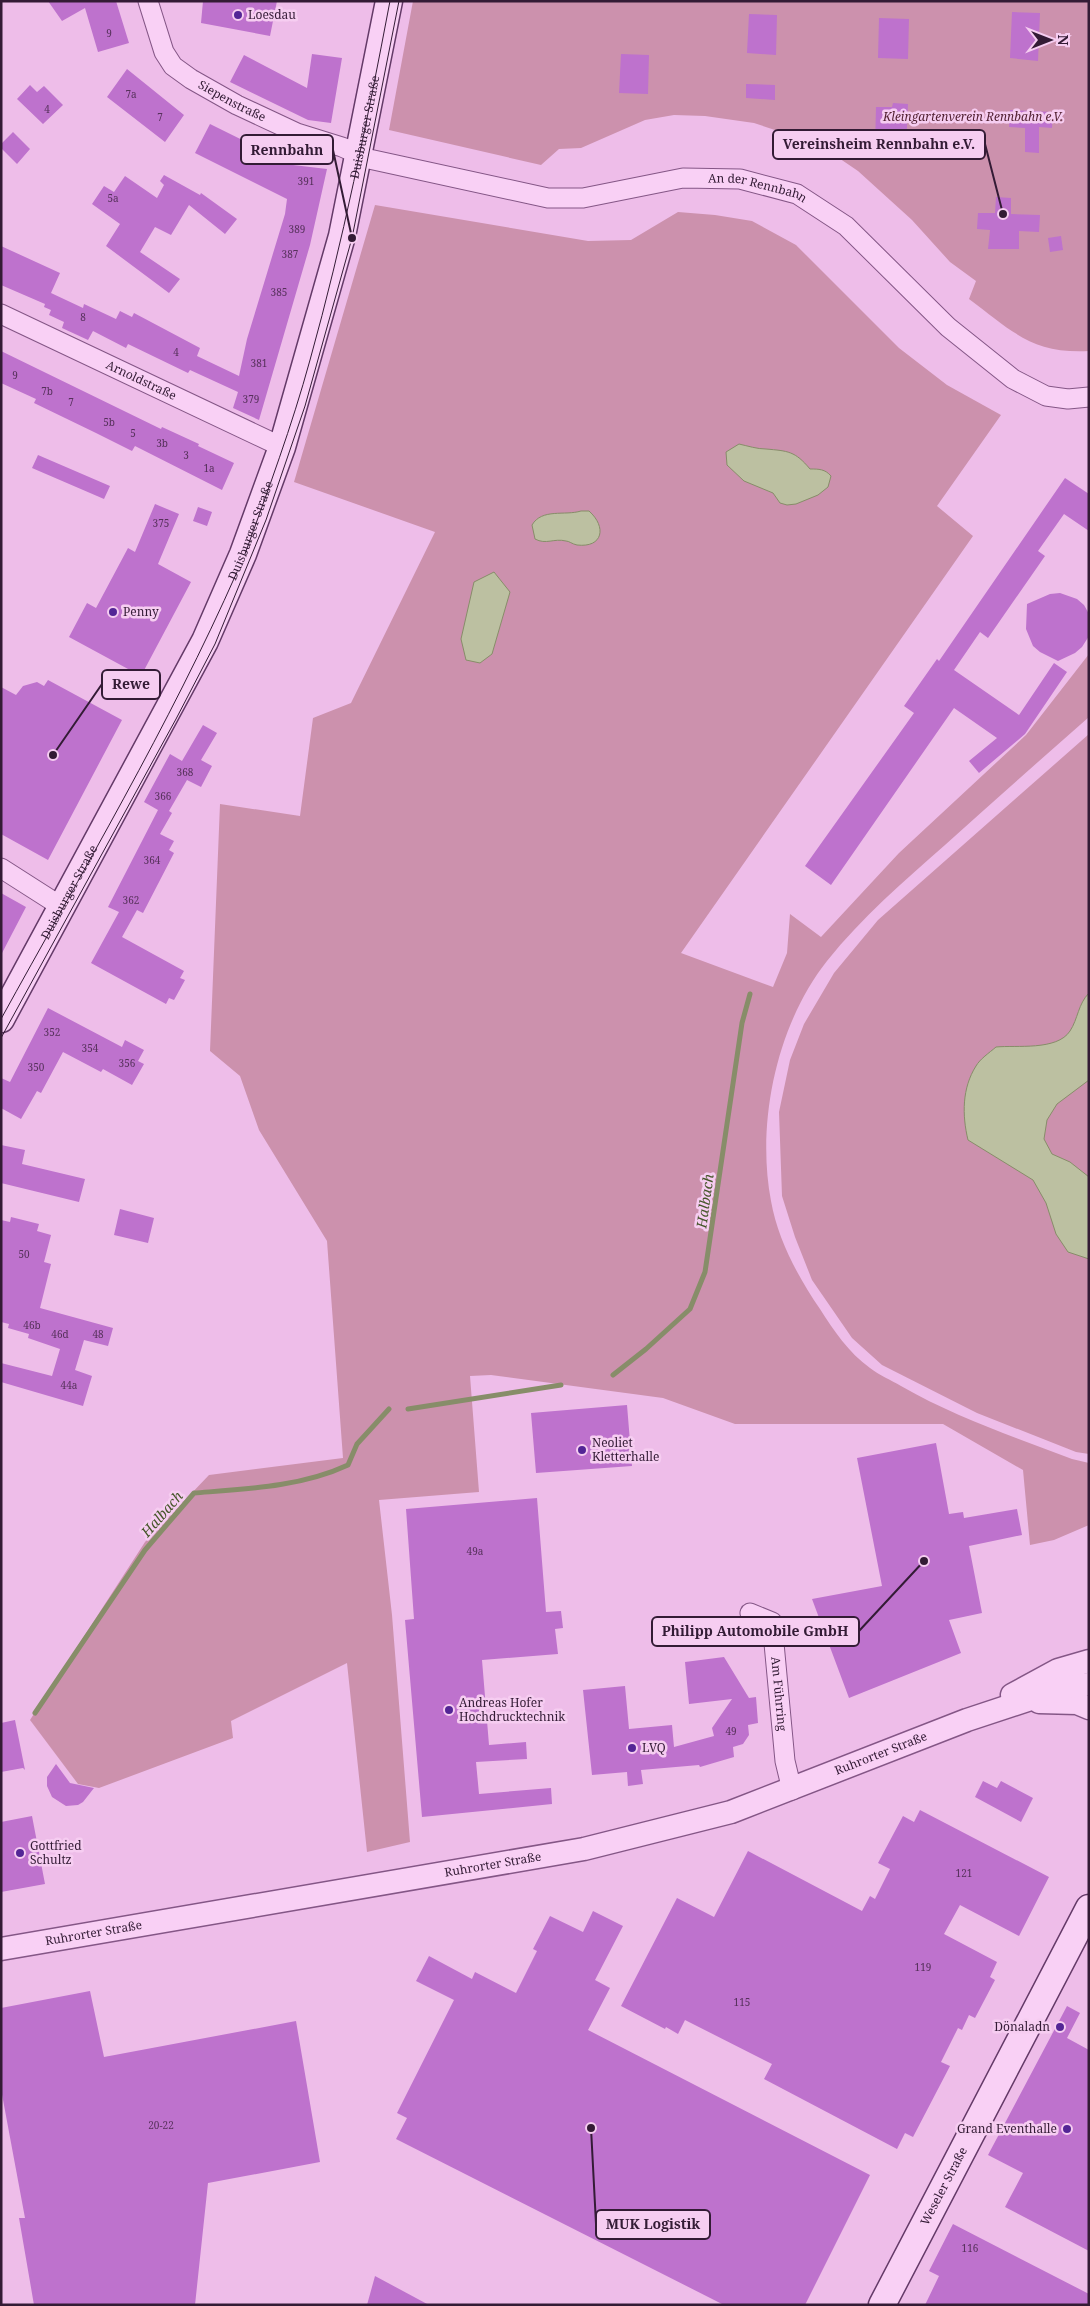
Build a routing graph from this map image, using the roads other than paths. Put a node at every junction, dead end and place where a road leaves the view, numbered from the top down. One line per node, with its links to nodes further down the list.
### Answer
1 (148, 1): 3 (street, Siepenstraße)
2 (389, 1): 3 (main road, Duisburger Straße)
3 (359, 154): 5 (street, An der Rennbahn); 6 (main road, Duisburger Straße)
4 (1, 314): 6 (street, Arnoldstraße)
5 (1089, 397)
6 (282, 447): 8 (main road, Duisburger Straße)
7 (1, 868): 8 (street)
8 (62, 907): 9 (main road, Duisburger Straße)
9 (1, 1019)
10 (750, 1613): 16 (street, Am Führring)
11 (1089, 1661): 15 (street, Ruhrorter Straße)
12 (1089, 1684): 13 (street, Ruhrorter Straße)
13 (1028, 1701): 14 (street, Ruhrorter Straße); 15 (street, Ruhrorter Straße)
14 (1089, 1708)
15 (967, 1720): 16 (street, Ruhrorter Straße)
16 (792, 1790): 18 (street, Ruhrorter Straße)
17 (1089, 1908): 19 (main road, Weseler Straße)
18 (1, 1949)
19 (882, 2305)

